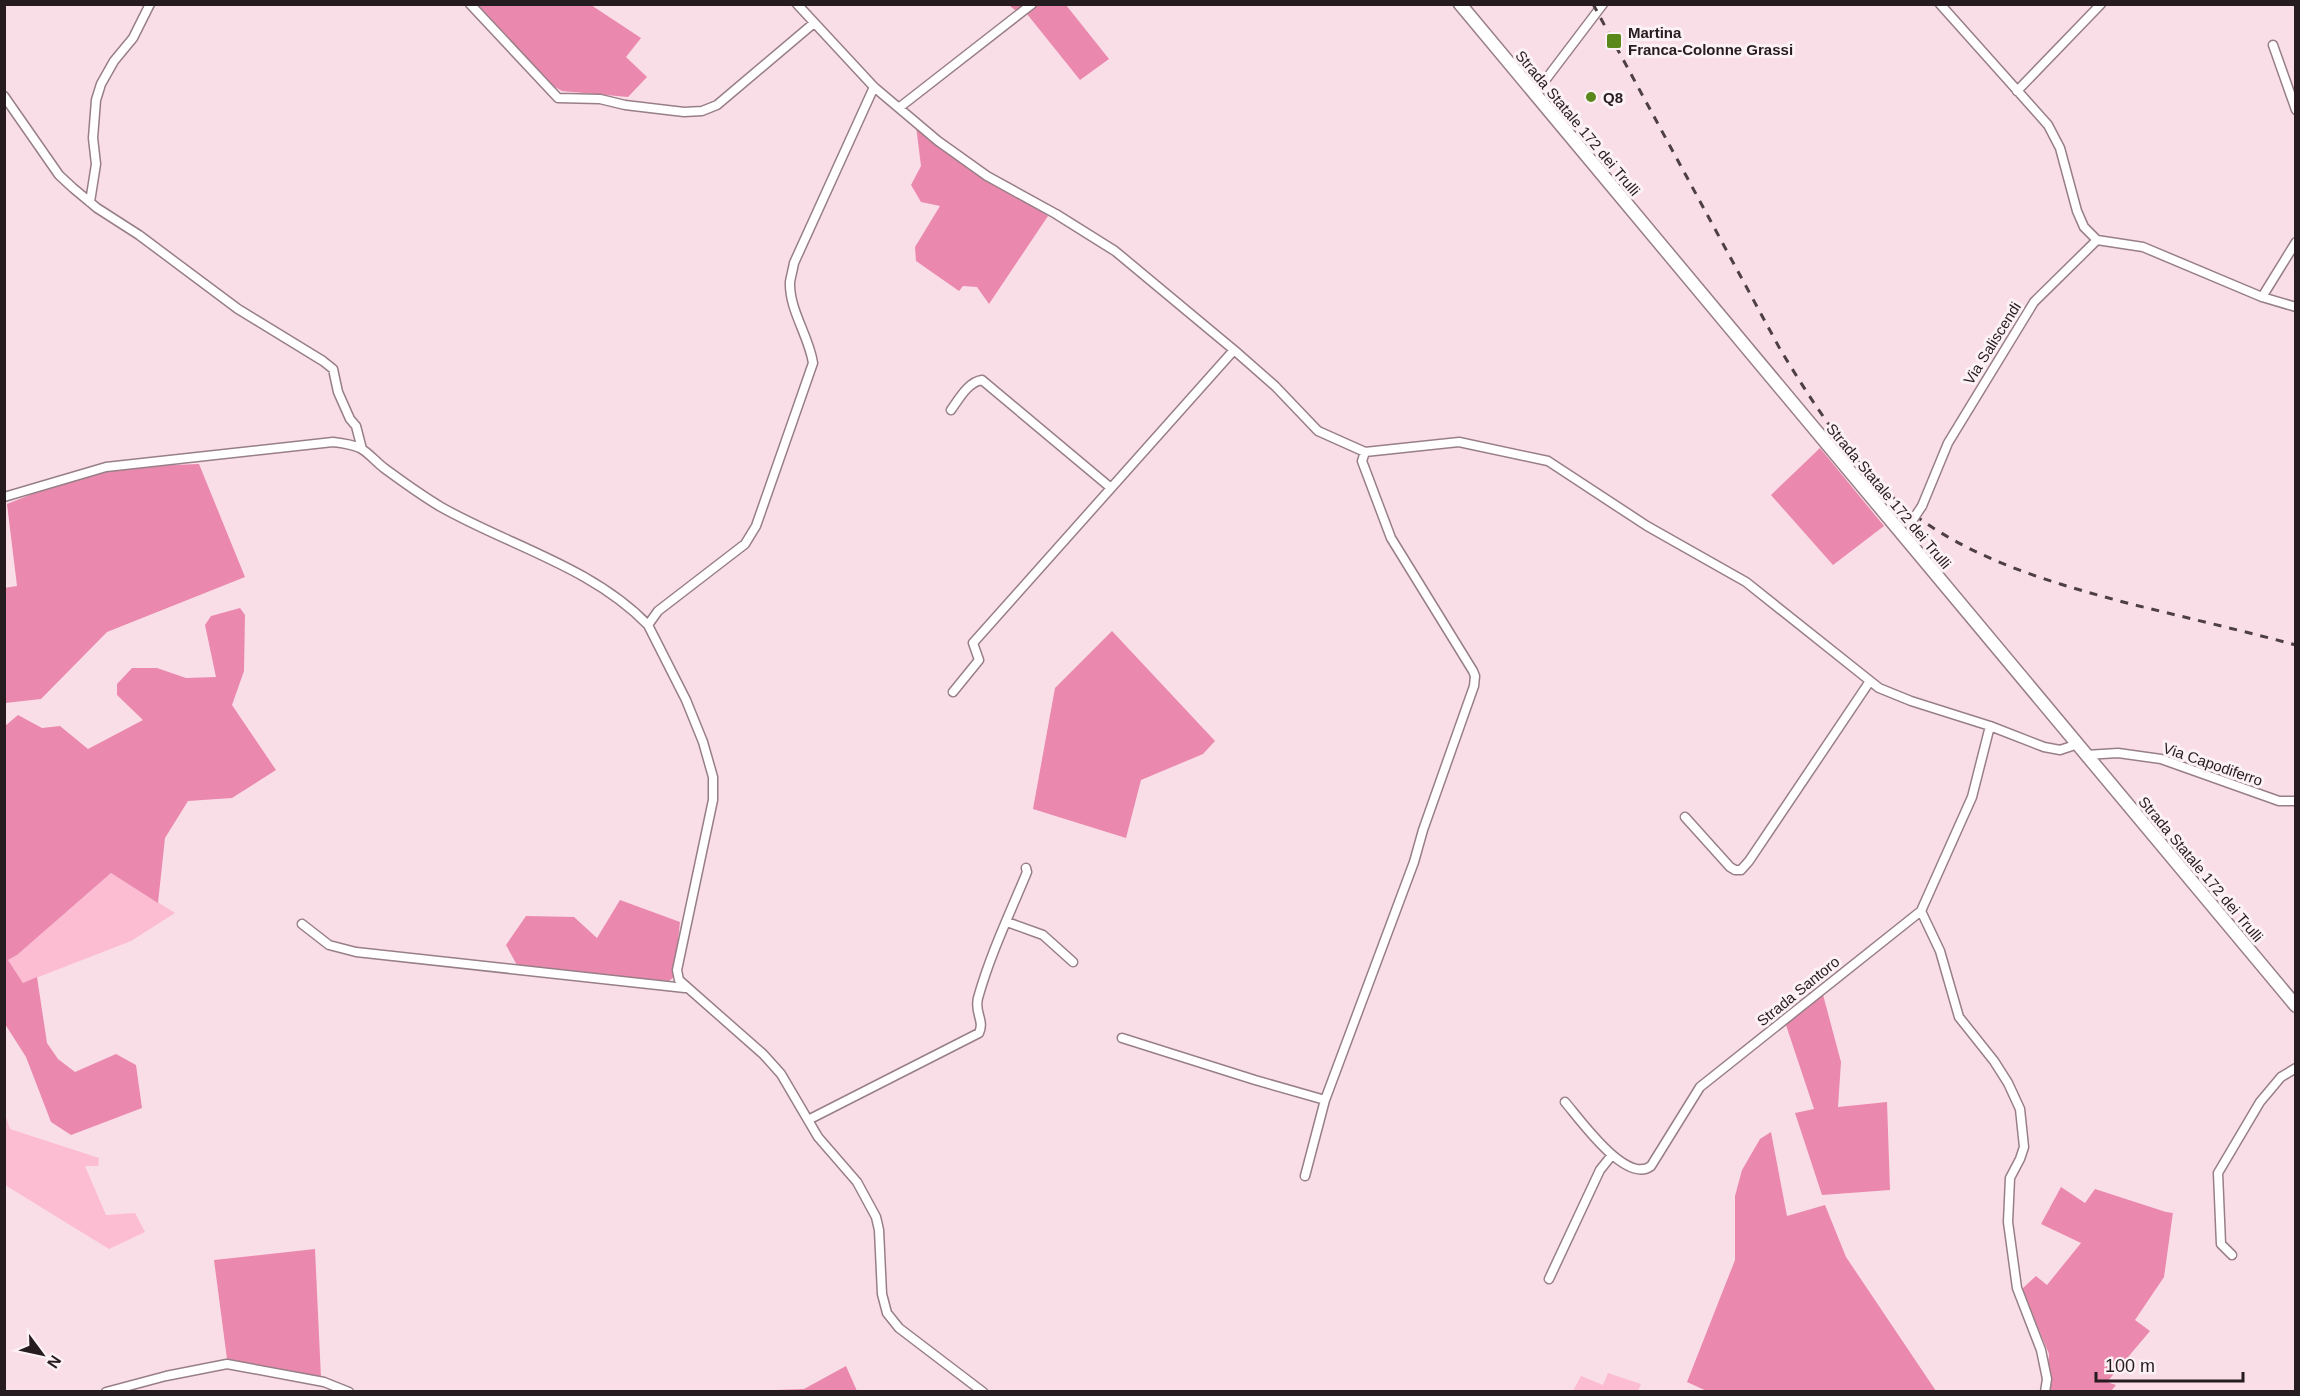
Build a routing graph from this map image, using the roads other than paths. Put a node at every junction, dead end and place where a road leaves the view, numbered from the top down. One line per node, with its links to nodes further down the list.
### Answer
1 (150, 4): 17 (street)
2 (470, 4): 9 (street)
3 (797, 4): 9 (street)
4 (1032, 4): 15 (street)
5 (1460, 4): 13 (main road, Strada Statale 172 dei Trulli)
6 (1603, 4): 13 (street)
7 (1940, 4): 12 (street)
8 (2101, 4): 12 (street)
9 (814, 23): 11 (street)
10 (2272, 45): 16 (street)
11 (874, 87): 15 (street); 29 (street)
12 (2017, 91): 18 (street)
13 (1534, 95): 26 (main road, Strada Statale 172 dei Trulli)
14 (4, 96): 17 (street)
15 (900, 108): 22 (street)
16 (2295, 110)
17 (90, 202): 24 (street)
18 (2097, 240): 20 (street); 26 (street, Via Saliscendi, bridge)
19 (2295, 242): 20 (street)
20 (2262, 297): 21 (street)
21 (2295, 307)
22 (1234, 350): 25 (street); 27 (street)
23 (951, 410): 27 (street)
24 (362, 449): 28 (street); 29 (street)
25 (1365, 452): 30 (street); 46 (street)
26 (1858, 482): 33 (main road, Strada Statale 172 dei Trulli)
27 (1112, 488): 31 (street)
28 (4, 497)
29 (648, 625): 42 (street)
30 (1870, 681): 32 (street); 36 (street)
31 (953, 692)
32 (1990, 726): 33 (street); 38 (street, Strada Santoro)
33 (2078, 744): 34 (main road, Strada Statale 172 dei Trulli)
34 (2086, 755): 35 (street, Via Capodiferro); 43 (main road, Strada Statale 172 dei Trulli)
35 (2295, 801)
36 (1685, 817)
37 (1026, 868): 39 (street)
38 (1921, 911): 49 (street, Strada Santoro); 56 (street)
39 (1007, 922): 41 (street); 48 (street)
40 (302, 924): 42 (street)
41 (1073, 962)
42 (686, 988): 48 (street)
43 (2295, 1006)
44 (1122, 1038): 46 (street)
45 (2295, 1068): 51 (street)
46 (1324, 1100): 50 (street)
47 (1566, 1102): 49 (street, Strada Santoro)
48 (808, 1120): 55 (street)
49 (1612, 1155): 52 (street)
50 (1305, 1176)
51 (2232, 1256)
52 (1549, 1279)
53 (106, 1392): 54 (street)
54 (349, 1392)
55 (983, 1392)
56 (2045, 1392)

